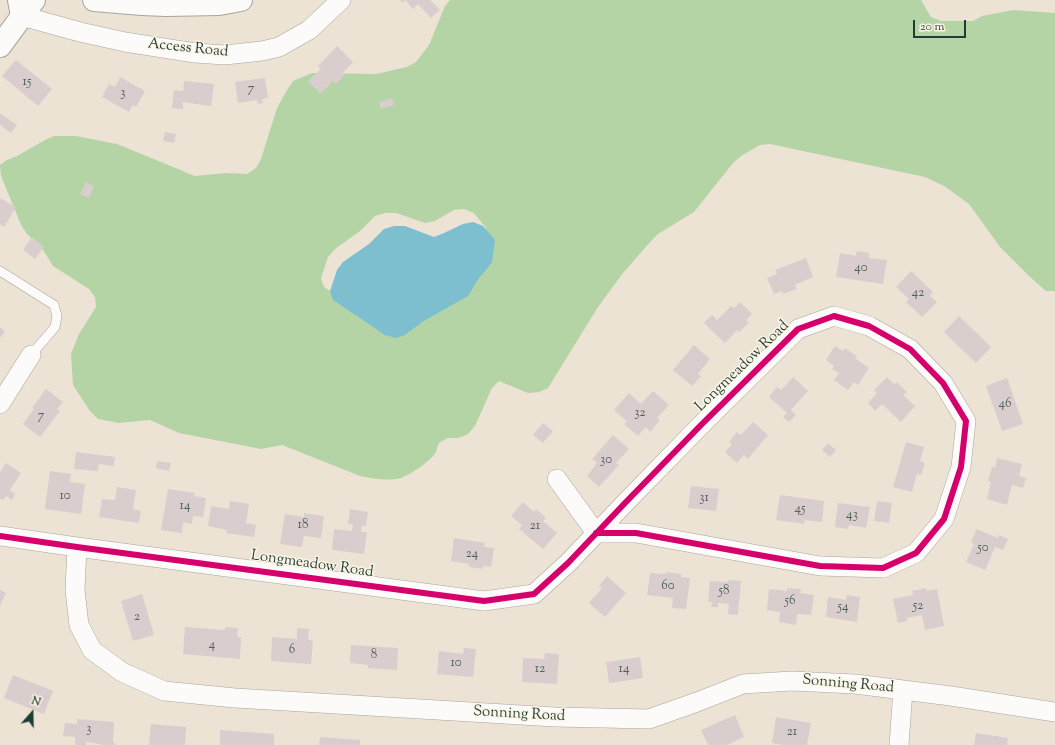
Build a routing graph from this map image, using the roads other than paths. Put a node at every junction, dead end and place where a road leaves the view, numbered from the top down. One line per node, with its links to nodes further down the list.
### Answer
1 (94, 0): 4 (highway)
2 (241, 0): 4 (highway)
3 (341, 0): 5 (street, Access Road)
4 (213, 2)
5 (25, 5): 6 (highway)
6 (1, 41)
7 (0, 272): 8 (lane)
8 (31, 355): 9 (street)
9 (0, 404)
10 (557, 480): 11 (street)
11 (596, 533): 11 (street, Longmeadow Road); 13 (street, Longmeadow Road)
12 (0, 536): 13 (street, Longmeadow Road)
13 (76, 547): 14 (street, Sonning Road)
14 (903, 690): 15 (street, Sonning Road); 16 (street)
15 (1055, 712)
16 (899, 745)

